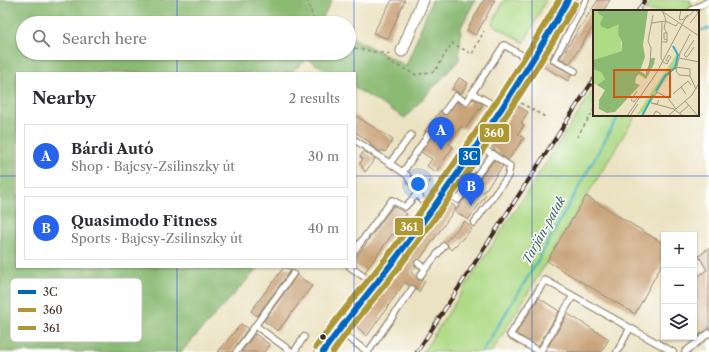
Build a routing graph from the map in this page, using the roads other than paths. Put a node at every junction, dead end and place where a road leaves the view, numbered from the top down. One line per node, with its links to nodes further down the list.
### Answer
1 (423, 0): 6 (street)
2 (568, 0): 7 (main road)
3 (586, 0): 8 (lane)
4 (709, 1): 5 (lane)
5 (692, 10)
6 (402, 51)
7 (532, 61): 9 (lane); 10 (main road)
8 (576, 71)
9 (472, 92): 10 (lane); 11 (lane)
10 (500, 109): 15 (main road)
11 (445, 111)
12 (411, 135): 17 (lane)
13 (428, 135): 18 (lane)
14 (356, 141): 17 (lane)
15 (476, 144): 16 (lane); 19 (main road)
16 (493, 154): 19 (lane); 22 (lane)
17 (390, 163): 18 (lane)
18 (403, 172): 20 (lane)
19 (438, 184): 21 (main road)
20 (417, 194): 21 (lane); 24 (lane)
21 (428, 212): 35 (main road)
22 (474, 223)
23 (444, 246): 27 (lane)
24 (356, 249)
25 (418, 263): 27 (lane)
26 (351, 268): 29 (lane)
27 (426, 268): 30 (lane)
28 (293, 274): 33 (lane)
29 (363, 276)
30 (420, 276)
31 (412, 289): 35 (lane)
32 (573, 296): 34 (lane); 41 (lane); 41 (lane)
33 (256, 326): 38 (lane); 39 (lane)
34 (630, 328): 42 (lane); 43 (lane)
35 (338, 331): 40 (main road)
36 (709, 333): 44 (lane)
37 (304, 337): 39 (lane)
38 (236, 352)
39 (293, 352)
40 (323, 352)
41 (540, 352)
42 (617, 352)
43 (673, 352)
44 (685, 352)

